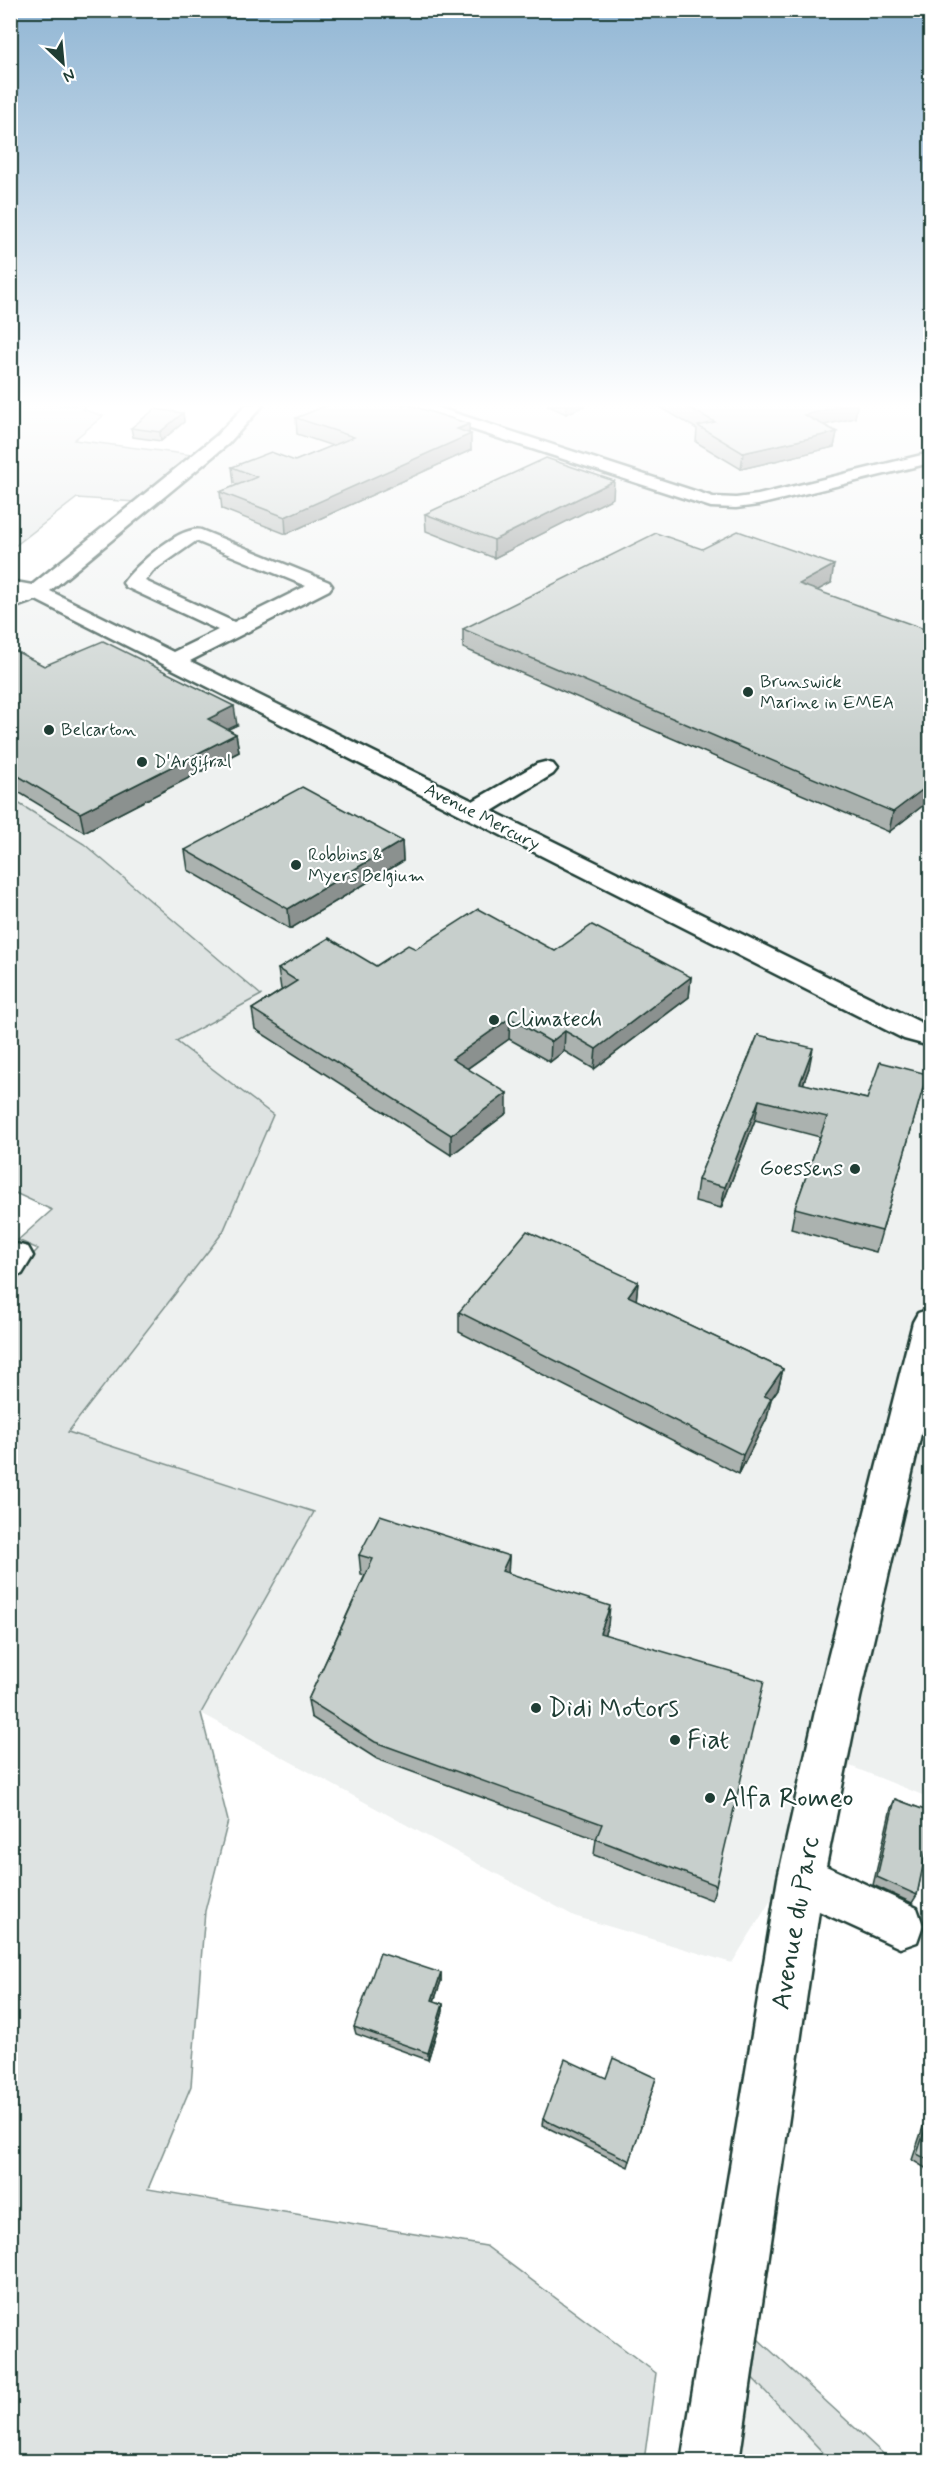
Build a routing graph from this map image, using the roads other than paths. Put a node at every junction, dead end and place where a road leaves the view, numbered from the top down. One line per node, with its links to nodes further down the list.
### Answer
1 (124, 520): 3 (street)
2 (10, 587): 3 (street, Avenue Mercury)
3 (36, 592): 4 (street); 6 (street, Avenue Mercury)
4 (10, 604)
5 (234, 630): 5 (street); 6 (street)
6 (173, 661): 8 (street, Avenue Mercury)
7 (545, 769): 8 (street)
8 (473, 812): 9 (street, Avenue Mercury)
9 (930, 1037)
10 (930, 1322): 11 (street, Avenue du Parc)
11 (801, 1878): 12 (street); 13 (street, Avenue du Parc)
12 (900, 1925)
13 (710, 2462)

